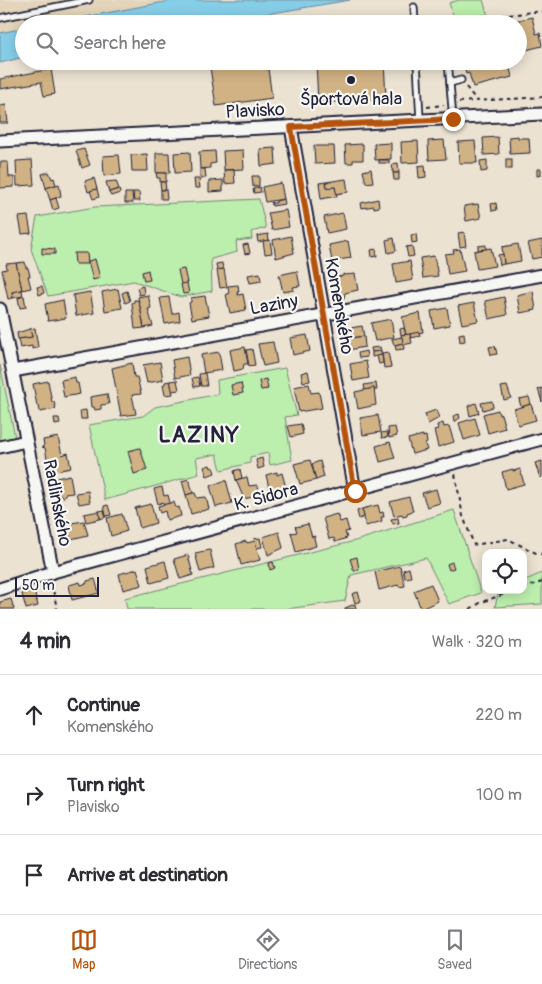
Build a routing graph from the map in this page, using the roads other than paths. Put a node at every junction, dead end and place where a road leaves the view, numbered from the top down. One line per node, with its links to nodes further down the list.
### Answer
1 (89, 0): 4 (lane)
2 (414, 7): 3 (lane)
3 (414, 15)
4 (0, 18)
5 (417, 70): 11 (lane)
6 (449, 70): 8 (lane)
7 (461, 80): 8 (lane)
8 (450, 83): 10 (lane)
9 (542, 114): 10 (street, Plavisko)
10 (453, 119): 11 (street, Plavisko)
11 (420, 120): 12 (street, Plavisko)
12 (291, 127): 13 (street, Plavisko); 16 (street, Komenského)
13 (0, 141)
14 (542, 275): 16 (street, Laziny)
15 (0, 309): 17 (street, Radlinského)
16 (323, 314): 17 (street, Laziny); 21 (street, Komenského)
17 (12, 371): 19 (street, Radlinského)
18 (542, 439): 21 (street, K. Sidora)
19 (26, 440): 20 (street, Radlinského); 22 (street, Radlinského)
20 (0, 447)
21 (355, 491): 22 (street, K. Sidora)
22 (52, 578): 23 (street, K. Sidora)
23 (0, 589)

